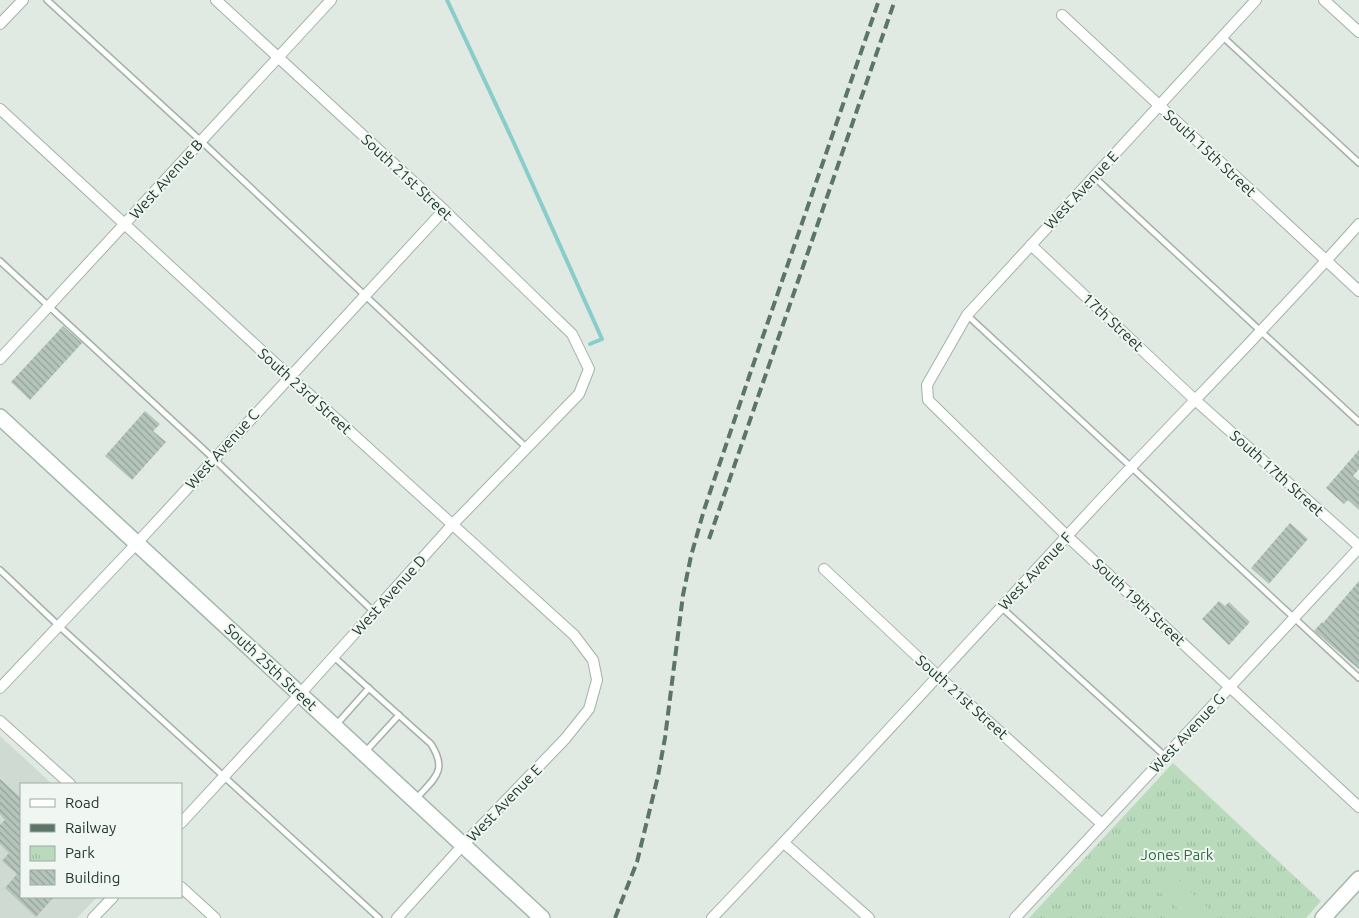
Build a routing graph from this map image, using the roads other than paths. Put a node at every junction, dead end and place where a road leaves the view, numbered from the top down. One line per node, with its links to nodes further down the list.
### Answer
1 (23, 0): 8 (street)
2 (47, 0): 14 (lane)
3 (216, 0): 11 (street, South 21st Street)
4 (331, 0): 11 (street, West Avenue B)
5 (1256, 0): 10 (street, West Avenue E)
6 (1324, 0): 9 (street)
7 (1062, 15): 12 (street, South 15th Street)
8 (0, 24)
9 (1359, 32)
10 (1222, 36): 12 (street, West Avenue E); 15 (lane)
11 (277, 58): 14 (street, West Avenue B); 17 (street, South 21st Street)
12 (1159, 105): 16 (street, West Avenue E); 22 (street, South 15th Street)
13 (0, 109): 18 (street, South 23rd Street)
14 (201, 141): 18 (street, West Avenue B); 24 (lane)
15 (1359, 162)
16 (1094, 176): 20 (street, West Avenue E); 27 (lane)
17 (444, 210): 24 (street, West Avenue C); 29 (street, South 21st Street)
18 (125, 224): 25 (street, West Avenue B); 30 (street, South 23rd Street)
19 (1359, 224): 22 (street, West Avenue F)
20 (1031, 245): 26 (street, West Avenue E); 32 (street, 17th Street)
21 (0, 261): 25 (lane)
22 (1326, 261): 23 (street, South 15th Street); 27 (street, West Avenue F)
23 (1359, 291)
24 (365, 295): 30 (street, West Avenue C); 35 (lane)
25 (48, 307): 28 (street, West Avenue B); 36 (lane)
26 (967, 315): 31 (street, West Avenue E); 37 (lane)
27 (1260, 330): 32 (street, West Avenue F); 34 (lane)
28 (0, 359)
29 (587, 363): 35 (street, West Avenue D)
30 (289, 376): 36 (street, West Avenue C); 38 (street, South 23rd Street)
31 (926, 392): 39 (street, South 19th Street)
32 (1194, 399): 37 (street, West Avenue F); 41 (street, South 17th Street)
33 (0, 416): 40 (street, South 25th Street)
34 (1359, 422)
35 (527, 448): 38 (street, West Avenue D)
36 (214, 459): 40 (street, West Avenue C); 45 (lane)
37 (1131, 467): 39 (street, West Avenue F); 46 (lane)
38 (453, 524): 45 (street, West Avenue D); 51 (street, South 23rd Street)
39 (1067, 536): 44 (street, West Avenue F); 52 (street, South 19th Street)
40 (137, 543): 47 (street, West Avenue C); 55 (street, South 25th Street)
41 (1359, 547): 46 (street, West Avenue G)
42 (824, 569): 49 (street, South 21st Street)
43 (0, 570): 47 (lane)
44 (1001, 607): 49 (street, West Avenue F); 60 (lane)
45 (374, 612): 48 (street, West Avenue D)
46 (1294, 618): 50 (lane); 52 (street, West Avenue G)
47 (59, 626): 53 (street, West Avenue C); 61 (lane)
48 (334, 657): 54 (lane); 55 (street, West Avenue D)
49 (938, 676): 66 (street, South 21st Street); 67 (street, West Avenue F)
50 (1359, 678)
51 (597, 680): 68 (street, West Avenue E)
52 (1230, 686): 60 (street, West Avenue G); 64 (street, South 19th Street)
53 (0, 688)
54 (369, 688): 56 (lane); 58 (lane)
55 (300, 694): 58 (street, South 25th Street); 61 (street, West Avenue D)
56 (399, 715): 59 (lane); 63 (lane)
57 (0, 721): 62 (street)
58 (335, 726): 59 (street, South 25th Street)
59 (364, 753): 63 (street, South 25th Street)
60 (1165, 756): 66 (street, West Avenue G)
61 (224, 777): 65 (street, West Avenue D); 75 (lane)
62 (69, 783)
63 (415, 800): 68 (street, South 25th Street)
64 (1359, 807)
65 (182, 822)
66 (1102, 824): 80 (street, West Avenue G)
67 (784, 843): 78 (street, West Avenue F); 79 (street)
68 (463, 845): 76 (street, West Avenue E); 77 (street, South 25th Street)
69 (1359, 879): 72 (street)
70 (182, 888): 74 (street)
71 (112, 898): 73 (street)
72 (1330, 914)
73 (93, 918)
74 (215, 918)
75 (379, 918)
76 (397, 918)
77 (542, 918)
78 (712, 918)
79 (868, 918)
80 (1015, 918)

